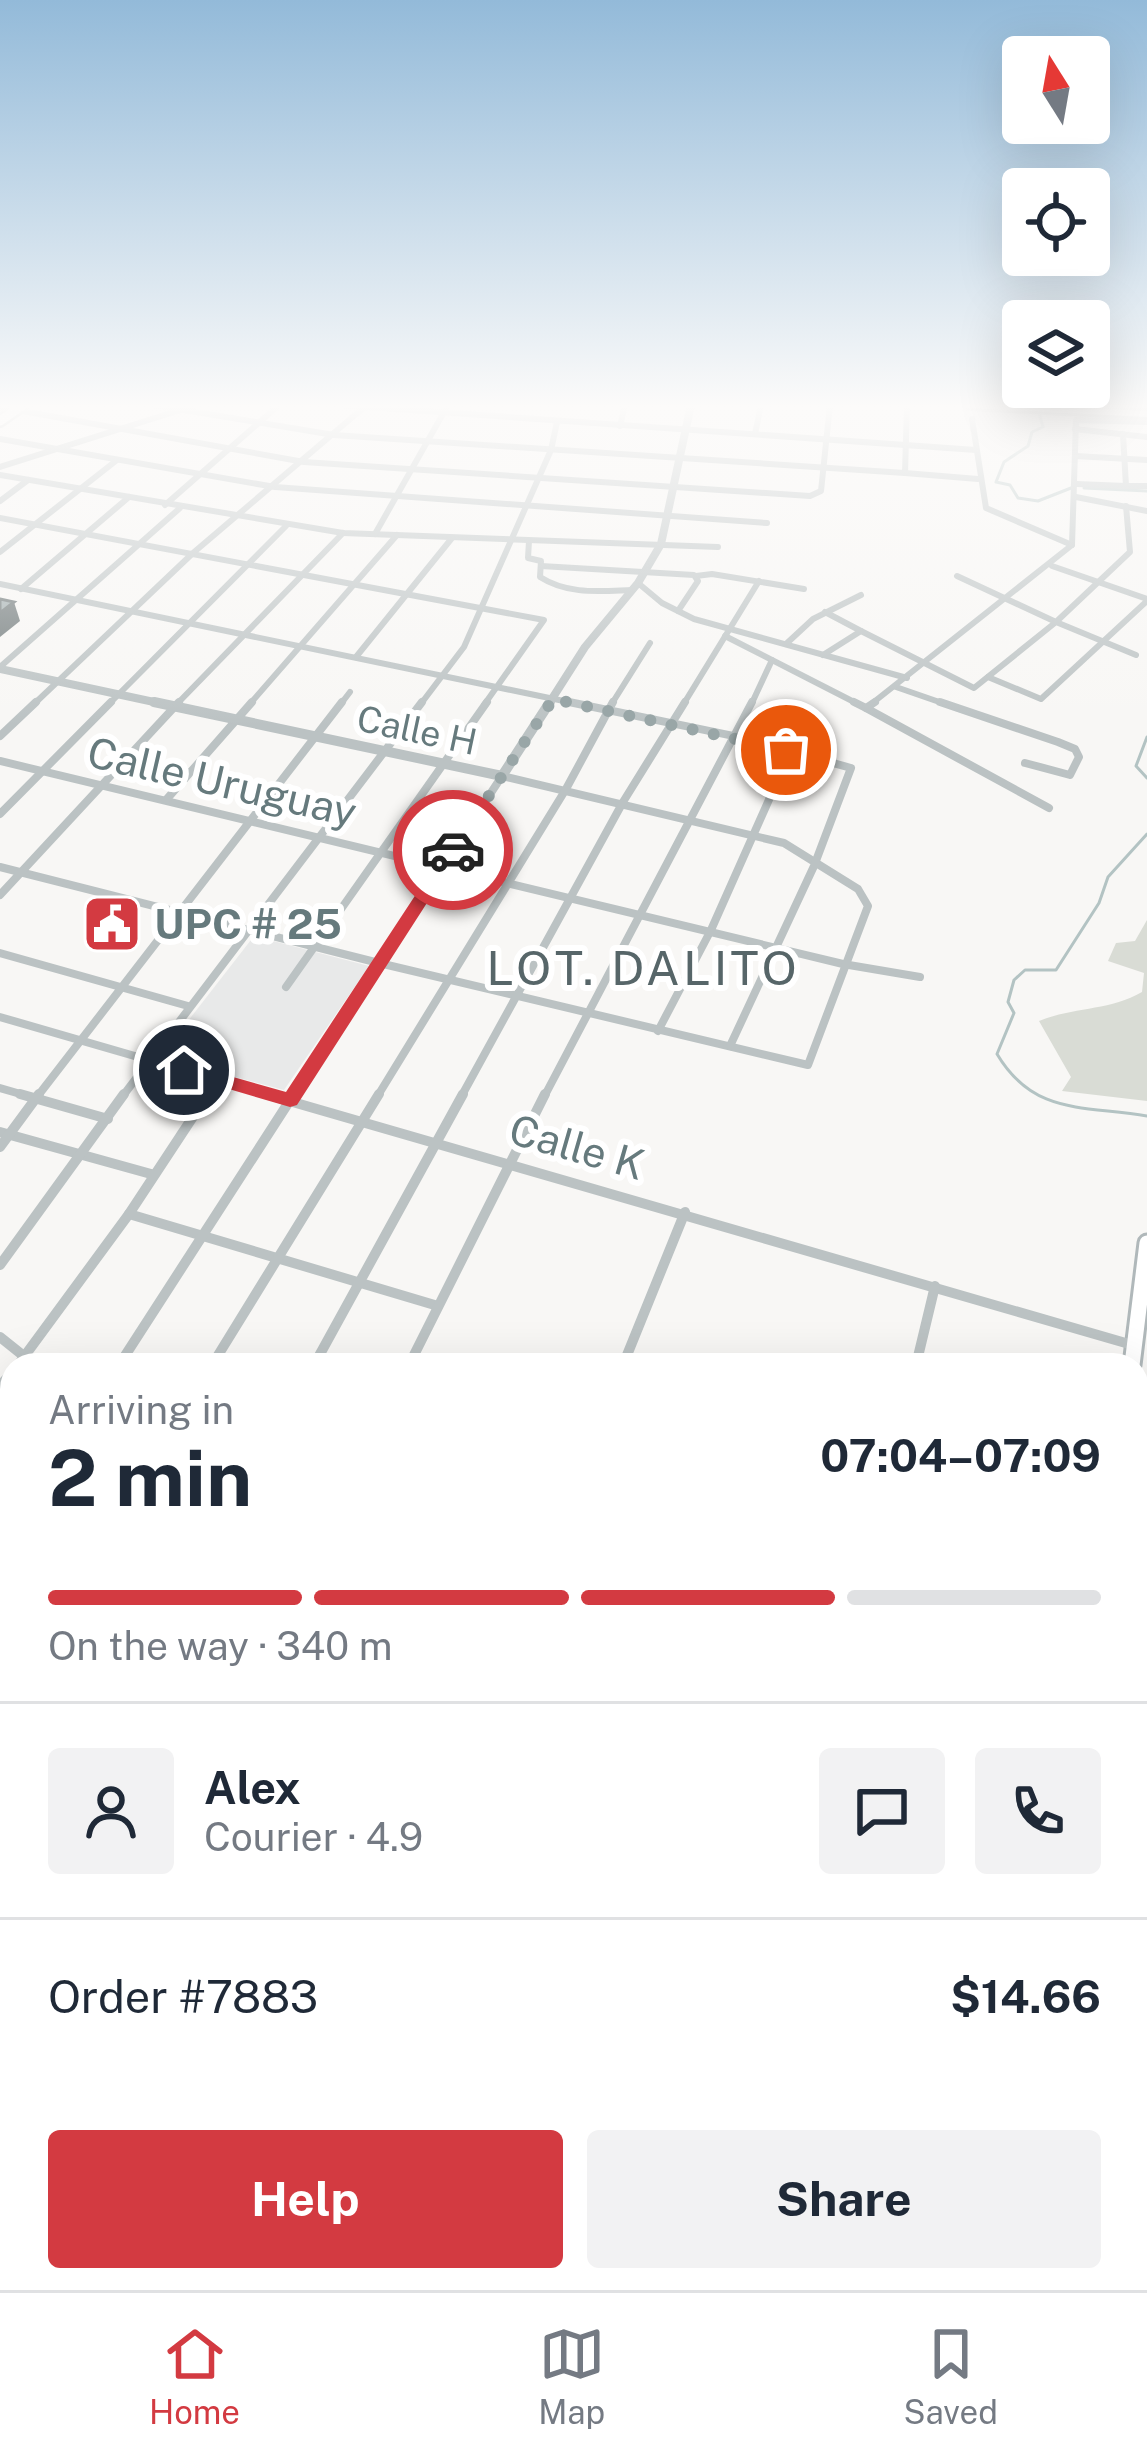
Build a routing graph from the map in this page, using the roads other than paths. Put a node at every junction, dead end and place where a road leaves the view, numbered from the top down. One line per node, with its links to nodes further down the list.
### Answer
1 (51, 512): 17 (street)
2 (110, 512): 19 (street)
3 (175, 512): 26 (street)
4 (200, 512): 15 (street)
5 (245, 512): 15 (street)
6 (388, 512): 21 (street)
7 (522, 512): 24 (street)
8 (602, 512): 13 (street)
9 (669, 512): 13 (street)
10 (989, 512): 28 (street)
11 (1075, 512): 28 (street)
12 (1127, 512): 41 (street)
13 (668, 516): 16 (street); 27 (street)
14 (0, 518): 17 (street)
15 (236, 519): 18 (street); 31 (street)
16 (767, 523)
17 (34, 525): 19 (street); 30 (street)
18 (286, 526): 20 (street); 32 (street)
19 (85, 533): 26 (street); 44 (street)
20 (343, 533): 21 (street); 36 (street)
21 (375, 534): 22 (street)
22 (398, 535): 23 (street); 42 (street)
23 (452, 538): 24 (street); 47 (street)
24 (509, 541): 25 (street); 51 (street)
25 (529, 541): 27 (street); 33 (street)
26 (138, 543): 31 (street); 49 (street)
27 (661, 544): 29 (street); 35 (street)
28 (1072, 545): 34 (street)
29 (718, 547)
30 (0, 552)
31 (193, 554): 32 (street); 52 (street)
32 (248, 565): 36 (street); 56 (street)
33 (542, 566): 35 (street); 43 (street)
34 (1052, 566): 41 (street); 48 (street)
35 (647, 570): 37 (street); 43 (street)
36 (301, 576): 42 (street); 59 (street)
37 (696, 576): 39 (street); 53 (street)
38 (957, 576): 48 (street)
39 (759, 581): 45 (street); 57 (street)
40 (0, 584): 44 (street)
41 (1099, 584): 50 (street); 55 (street)
42 (354, 585): 47 (street); 63 (street)
43 (635, 587): 53 (street); 78 (street)
44 (21, 589): 49 (street)
45 (804, 589)
46 (861, 595): 54 (street)
47 (407, 596): 51 (street); 66 (street)
48 (1006, 599): 55 (street); 68 (street)
49 (76, 600): 52 (street); 69 (street)
50 (1147, 600): 61 (street)
51 (480, 608): 70 (street); 75 (street)
52 (131, 611): 56 (street); 73 (street)
53 (678, 611): 57 (street)
54 (825, 612): 58 (street); 62 (street)
55 (1056, 622): 61 (street); 71 (street)
56 (189, 624): 59 (street); 77 (street)
57 (727, 632): 62 (street); 67 (street); 83 (street)
58 (861, 632): 64 (street); 68 (street)
59 (242, 634): 63 (street); 79 (street)
60 (650, 643): 81 (street)
61 (1106, 643): 65 (street); 71 (street)
62 (786, 644): 64 (street)
63 (298, 646): 66 (street); 82 (street)
64 (823, 655): 72 (street)
65 (1136, 655)
66 (356, 658): 70 (street)
67 (772, 660): 80 (street); 86 (street)
68 (926, 665): 71 (street); 72 (street)
69 (0, 668): 73 (street, Calle H)
70 (440, 676): 75 (street); 88 (street)
71 (988, 677)
72 (908, 678): 74 (street)
73 (58, 681): 77 (street, Calle H); 84 (street)
74 (896, 687): 80 (street); 91 (street)
75 (496, 688): 78 (street); 90 (street)
76 (350, 692): 85 (street)
77 (119, 694): 79 (street, Calle H); 92 (street)
78 (553, 699): 81 (street); 93 (street)
79 (176, 706): 82 (street, Calle H); 94 (street)
80 (866, 708): 98 (street)
81 (607, 711): 83 (street); 95 (street)
82 (235, 719): 85 (street, Calle H); 96 (street)
83 (674, 724): 86 (street); 97 (street)
84 (0, 736)
85 (315, 736): 88 (street, Calle H); 101 (street)
86 (736, 737): 87 (street); 100 (street)
87 (786, 750): 102 (street); 107 (street)
88 (384, 751): 90 (street, Calle H); 103 (street)
89 (0, 761): 92 (street, Calle Uruguay)
90 (444, 764): 93 (street, Calle H); 104 (street)
91 (1025, 764)
92 (43, 771): 94 (street, Calle Uruguay); 99 (street)
93 (502, 776): 95 (street, Calle H); 106 (street)
94 (104, 785): 96 (street, Calle Uruguay); 108 (street)
95 (566, 789): 97 (street, Calle H); 109 (street)
96 (166, 800): 101 (street, Calle Uruguay)
97 (623, 802): 100 (street, Calle H); 111 (street)
98 (1049, 808)
99 (0, 814)
100 (691, 817): 102 (street, Calle H); 113 (street)
101 (249, 820): 103 (street, Calle Uruguay); 112 (street)
102 (756, 835): 107 (street, Calle H); 115 (street)
103 (320, 837): 104 (street, Calle Uruguay); 114 (street)
104 (382, 851): 106 (street, Calle Uruguay); 116 (street)
105 (0, 866): 108 (street)
106 (443, 866): 109 (street, Calle Uruguay); 119 (street)
107 (814, 866): 117 (street); 120 (street, Calle H)
108 (22, 872): 110 (street); 112 (street)
109 (510, 881): 111 (street, Calle Uruguay); 122 (street)
110 (0, 895)
111 (571, 896): 113 (street, Calle Uruguay); 125 (street)
112 (178, 910): 114 (street); 123 (street)
113 (641, 912): 115 (street, Calle Uruguay); 127 (street)
114 (250, 928): 116 (street); 126 (street)
115 (710, 930): 117 (street, Calle Uruguay); 129 (street)
116 (315, 944): 119 (street); 124 (street)
117 (773, 947): 120 (street, Calle Uruguay); 131 (street)
118 (0, 953): 123 (street)
119 (381, 960): 122 (street); 136 (street)
120 (843, 964): 121 (street, Calle Uruguay); 131 (street)
121 (920, 977)
122 (448, 980): 125 (street); 138 (street)
123 (121, 986): 126 (street); 130 (street)
124 (286, 987)
125 (515, 997): 127 (street); 140 (street)
126 (188, 1006): 132 (street)
127 (585, 1015): 129 (street); 143 (street)
128 (0, 1017): 130 (street, Calle K)
129 (658, 1031): 131 (street)
130 (78, 1040): 132 (street, Calle K); 135 (street)
131 (730, 1046)
132 (151, 1061): 133 (street, Calle K); 137 (street)
133 (218, 1078): 136 (street, Calle K); 144 (street)
134 (0, 1088): 135 (street)
135 (35, 1098): 137 (street); 139 (street)
136 (290, 1100): 138 (street, Calle K); 147 (street)
137 (108, 1119): 142 (street)
138 (365, 1119): 140 (street, Calle K); 149 (street)
139 (5, 1133): 141 (street); 142 (street)
140 (434, 1142): 143 (street, Calle K); 151 (street)
141 (0, 1147)
142 (83, 1153): 144 (street); 150 (street)
143 (512, 1163): 145 (street, Calle K); 153 (street)
144 (151, 1174): 146 (street)
145 (685, 1213): 152 (street, Calle K); 160 (street)
146 (129, 1214): 147 (street); 155 (street)
147 (200, 1237): 149 (street); 156 (street)
148 (1147, 1244): 154 (main road)
149 (276, 1259): 151 (street); 157 (street)
150 (0, 1264)
151 (355, 1284): 153 (street); 158 (street)
152 (935, 1286): 154 (street, Calle K); 161 (street)
153 (438, 1306): 159 (street)
154 (1136, 1346): 162 (main road)
155 (27, 1353)
156 (127, 1353)
157 (219, 1353)
158 (320, 1353)
159 (415, 1353)
160 (627, 1353)
161 (919, 1353)
162 (1135, 1353)

